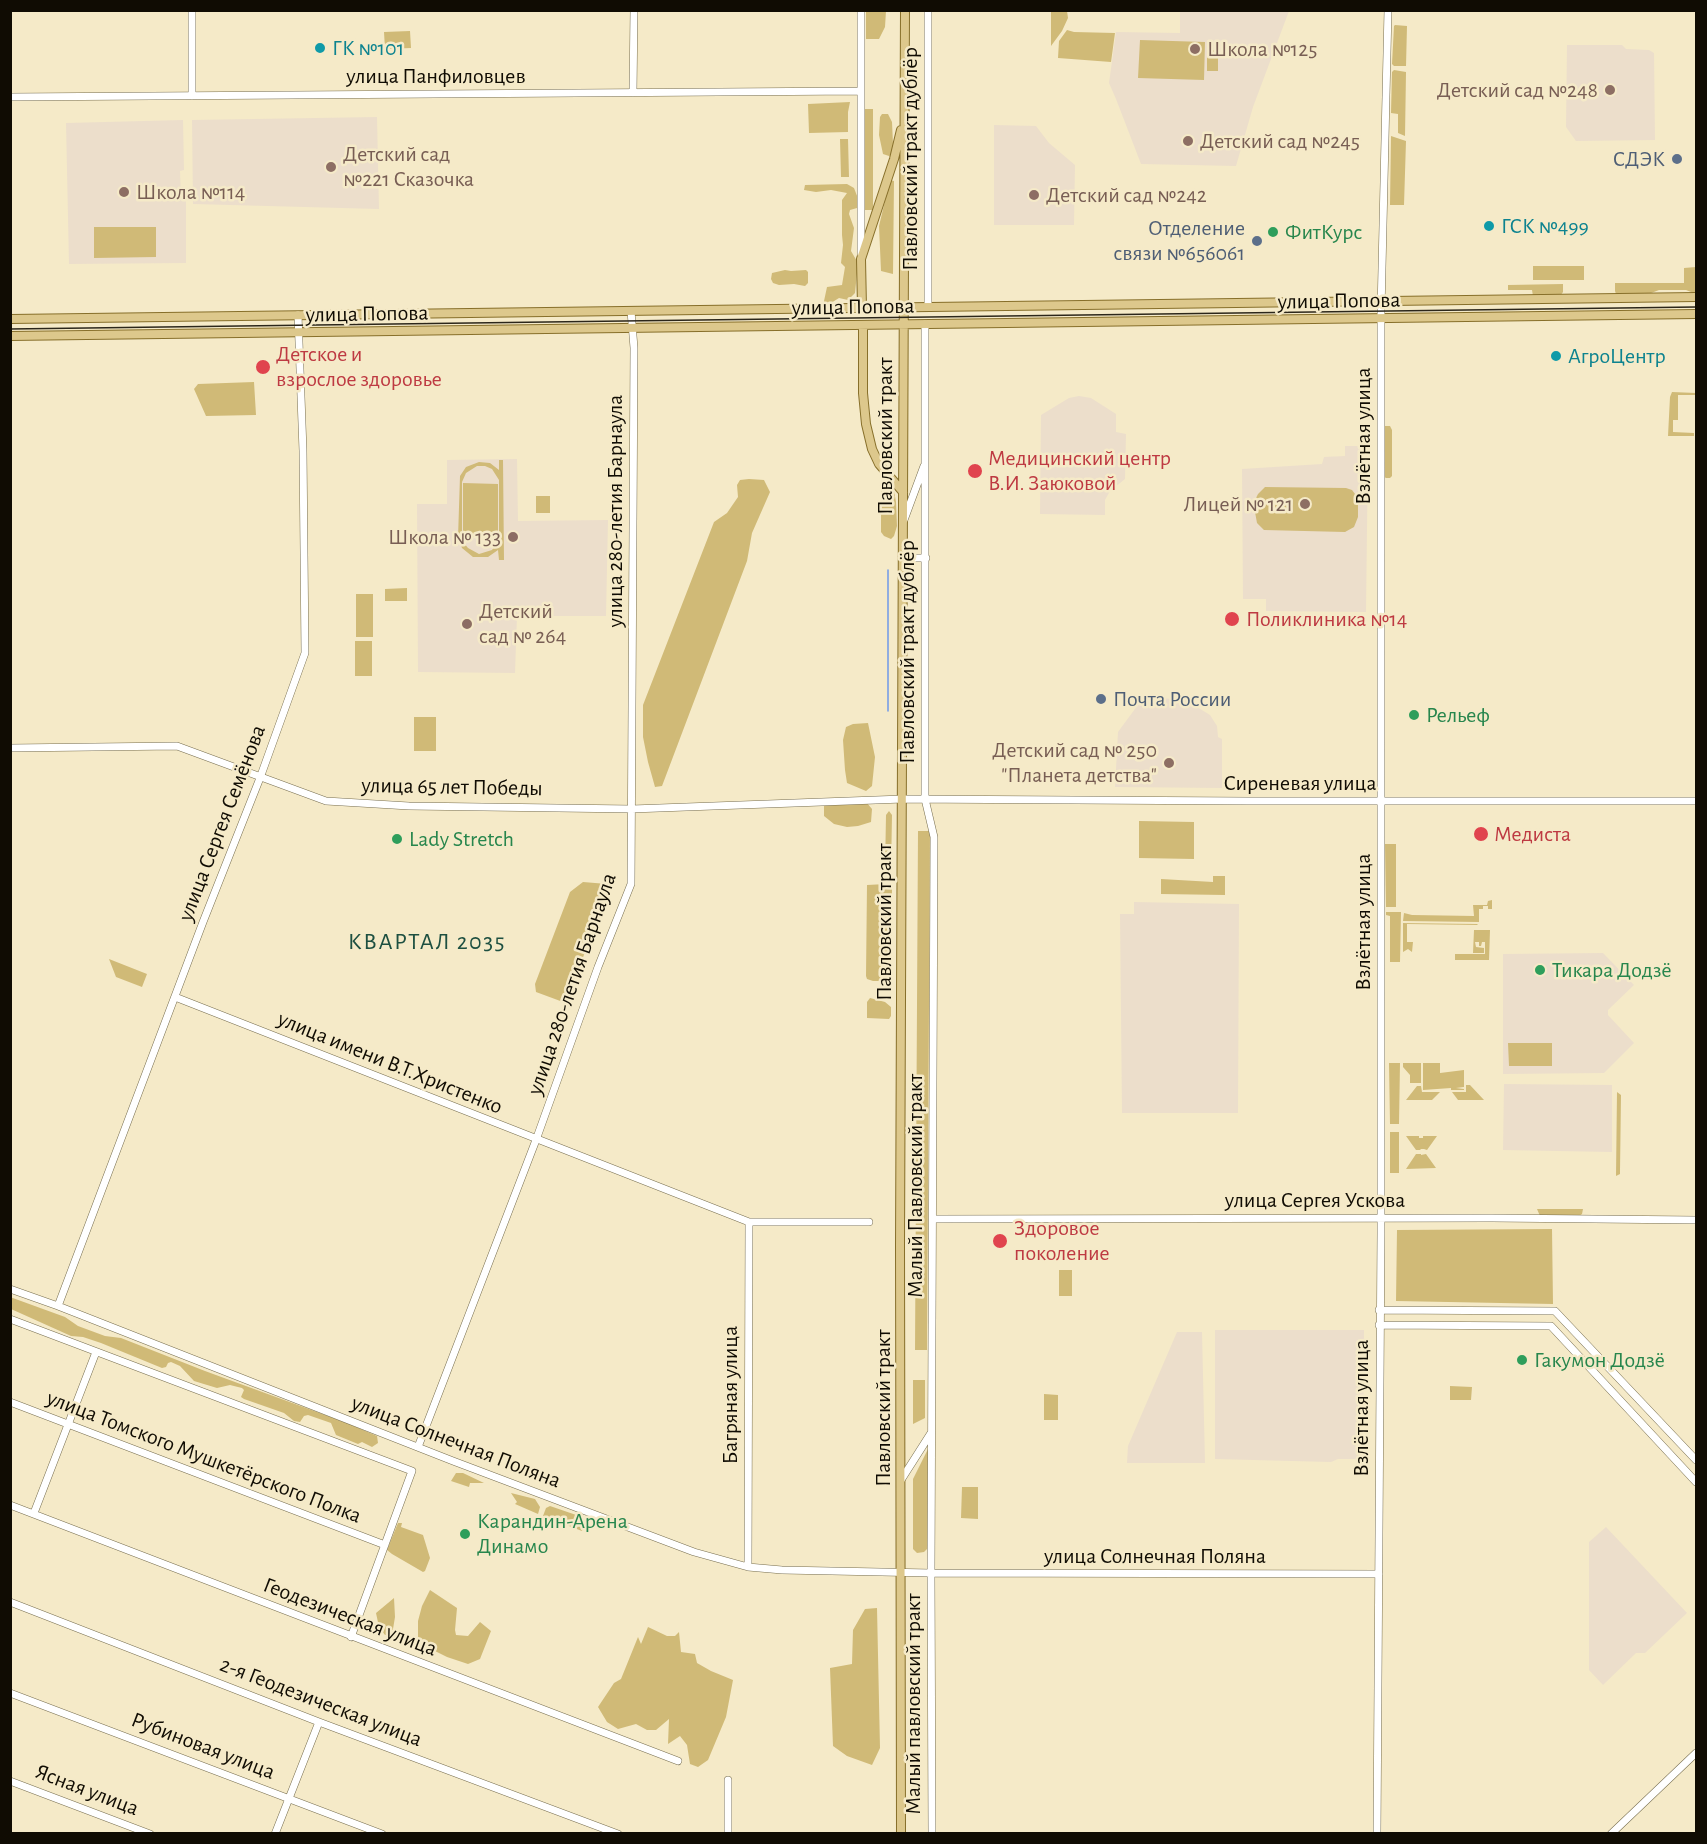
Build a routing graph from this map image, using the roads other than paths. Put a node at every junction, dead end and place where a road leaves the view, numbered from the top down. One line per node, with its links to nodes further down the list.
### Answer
1 (192, 10): 9 (street)
2 (634, 10): 8 (street)
3 (861, 10): 7 (street)
4 (905, 10): 11 (main road, Павловский тракт)
5 (928, 10): 17 (street, Павловский тракт дублёр)
6 (1389, 10): 14 (street, Взлётная улица)
7 (861, 91): 8 (street, улица Панфиловцев); 12 (street)
8 (633, 93): 9 (street, улица Панфиловцев)
9 (192, 96): 10 (street, улица Панфиловцев)
10 (10, 97)
11 (905, 106): 12 (main road); 16 (main road, Павловский тракт)
12 (861, 259): 18 (main road)
13 (1696, 297): 14 (main road, улица Попова)
14 (1381, 301): 15 (main road, улица Попова); 23 (street, Взлётная улица)
15 (1106, 304): 17 (main road, улица Попова); 25 (main road)
16 (904, 307): 17 (main road, улица Попова); 18 (main road, улица Попова); 28 (main road, Павловский тракт)
17 (927, 307)
18 (862, 308): 19 (main road, улица Попова)
19 (717, 310): 20 (main road, улица Попова); 29 (main road)
20 (631, 311): 22 (main road, улица Попова); 30 (street, улица 280-летия Барнаула)
21 (1696, 314): 23 (main road, улица Попова)
22 (298, 315): 24 (main road, улица Попова); 31 (street, улица Сергея Семёнова)
23 (1381, 318): 25 (main road, улица Попова); 43 (street, Взлётная улица)
24 (10, 319)
25 (1106, 322): 26 (main road, улица Попова)
26 (925, 324): 28 (main road, улица Попова); 33 (street, Павловский тракт дублёр)
27 (863, 325): 28 (main road, улица Попова); 29 (main road, улица Попова); 34 (main road)
28 (904, 325): 34 (main road, Павловский тракт)
29 (717, 327): 30 (main road, улица Попова)
30 (633, 328): 31 (main road, улица Попова); 44 (street, улица 280-летия Барнаула)
31 (299, 332): 32 (main road, улица Попова); 39 (street, улица Сергея Семёнова)
32 (10, 336)
33 (926, 461): 35 (street); 37 (street, Павловский тракт дублёр)
34 (903, 492): 35 (main road, Павловский тракт)
35 (903, 522): 36 (main road, Павловский тракт)
36 (903, 558): 37 (street); 40 (main road, Павловский тракт)
37 (926, 558): 41 (street, Павловский тракт дублёр)
38 (10, 748): 39 (street, улица 65 лет Победы)
39 (260, 778): 44 (street, улица 65 лет Победы); 45 (street, улица Сергея Семёнова)
40 (903, 799): 41 (street, Сиреневая улица); 44 (street, улица 65 лет Победы); 65 (main road, Павловский тракт)
41 (925, 800): 43 (street, Сиреневая улица); 48 (street, Малый Павловский тракт)
42 (1696, 801): 43 (street, Сиреневая улица)
43 (1381, 802): 47 (street, Взлётная улица)
44 (632, 809): 46 (street, улица 280-летия Барнаула)
45 (175, 997): 46 (street, улица имени В.Т.Христенко); 53 (street, улица Сергея Семёнова)
46 (536, 1140): 50 (street, улица имени В.Т.Христенко); 63 (street, улица 280-летия Барнаула)
47 (1380, 1218): 48 (street, улица Сергея Ускова); 49 (street, улица Сергея Ускова); 54 (street, Взлётная улица)
48 (933, 1219): 62 (street, Малый Павловский тракт)
49 (1696, 1220)
50 (749, 1222): 51 (street, улица имени В.Т.Христенко); 70 (street, Багряная улица)
51 (869, 1222)
52 (10, 1289): 53 (street, улица Солнечная Поляна)
53 (58, 1306): 63 (street, улица Солнечная Поляна)
54 (1379, 1310): 55 (street); 57 (street, Взлётная улица)
55 (1459, 1310): 58 (street); 64 (street)
56 (10, 1319): 59 (street)
57 (1379, 1325): 58 (street); 73 (street, Взлётная улица)
58 (1459, 1326): 66 (street)
59 (96, 1352): 61 (street); 69 (street)
60 (10, 1402): 61 (street, улица Томского Мушкетёрского Полка)
61 (67, 1424): 68 (street); 69 (street, улица Томского Мушкетёрского Полка)
62 (932, 1433): 65 (street); 72 (street, Малый Павловский тракт)
63 (418, 1447): 70 (street, улица Солнечная Поляна)
64 (1696, 1460)
65 (901, 1480): 71 (main road, Павловский тракт)
66 (1696, 1482)
67 (10, 1505): 68 (street, Геодезическая улица)
68 (34, 1514): 75 (street, Геодезическая улица)
69 (385, 1545): 75 (street)
70 (748, 1567): 71 (street, улица Солнечная Поляна)
71 (901, 1573): 72 (street, улица Солнечная Поляна); 88 (main road, Павловский тракт)
72 (931, 1574): 73 (street, улица Солнечная Поляна); 89 (street, Малый павловский тракт)
73 (1379, 1574): 90 (street, Взлётная улица)
74 (10, 1602): 77 (street, 2-я Геодезическая улица)
75 (351, 1637): 79 (street, Геодезическая улица)
76 (10, 1693): 82 (street, Рубиновая улица)
77 (318, 1722): 82 (street); 86 (street, 2-я Геодезическая улица)
78 (1696, 1754): 91 (street)
79 (678, 1761)
80 (728, 1780): 87 (street)
81 (10, 1781): 83 (street, Ясная улица)
82 (289, 1799): 84 (street); 85 (street, Рубиновая улица)
83 (150, 1833)
84 (275, 1833)
85 (382, 1833)
86 (618, 1833)
87 (728, 1833)
88 (901, 1833)
89 (932, 1833)
90 (1377, 1833)
91 (1611, 1833)

